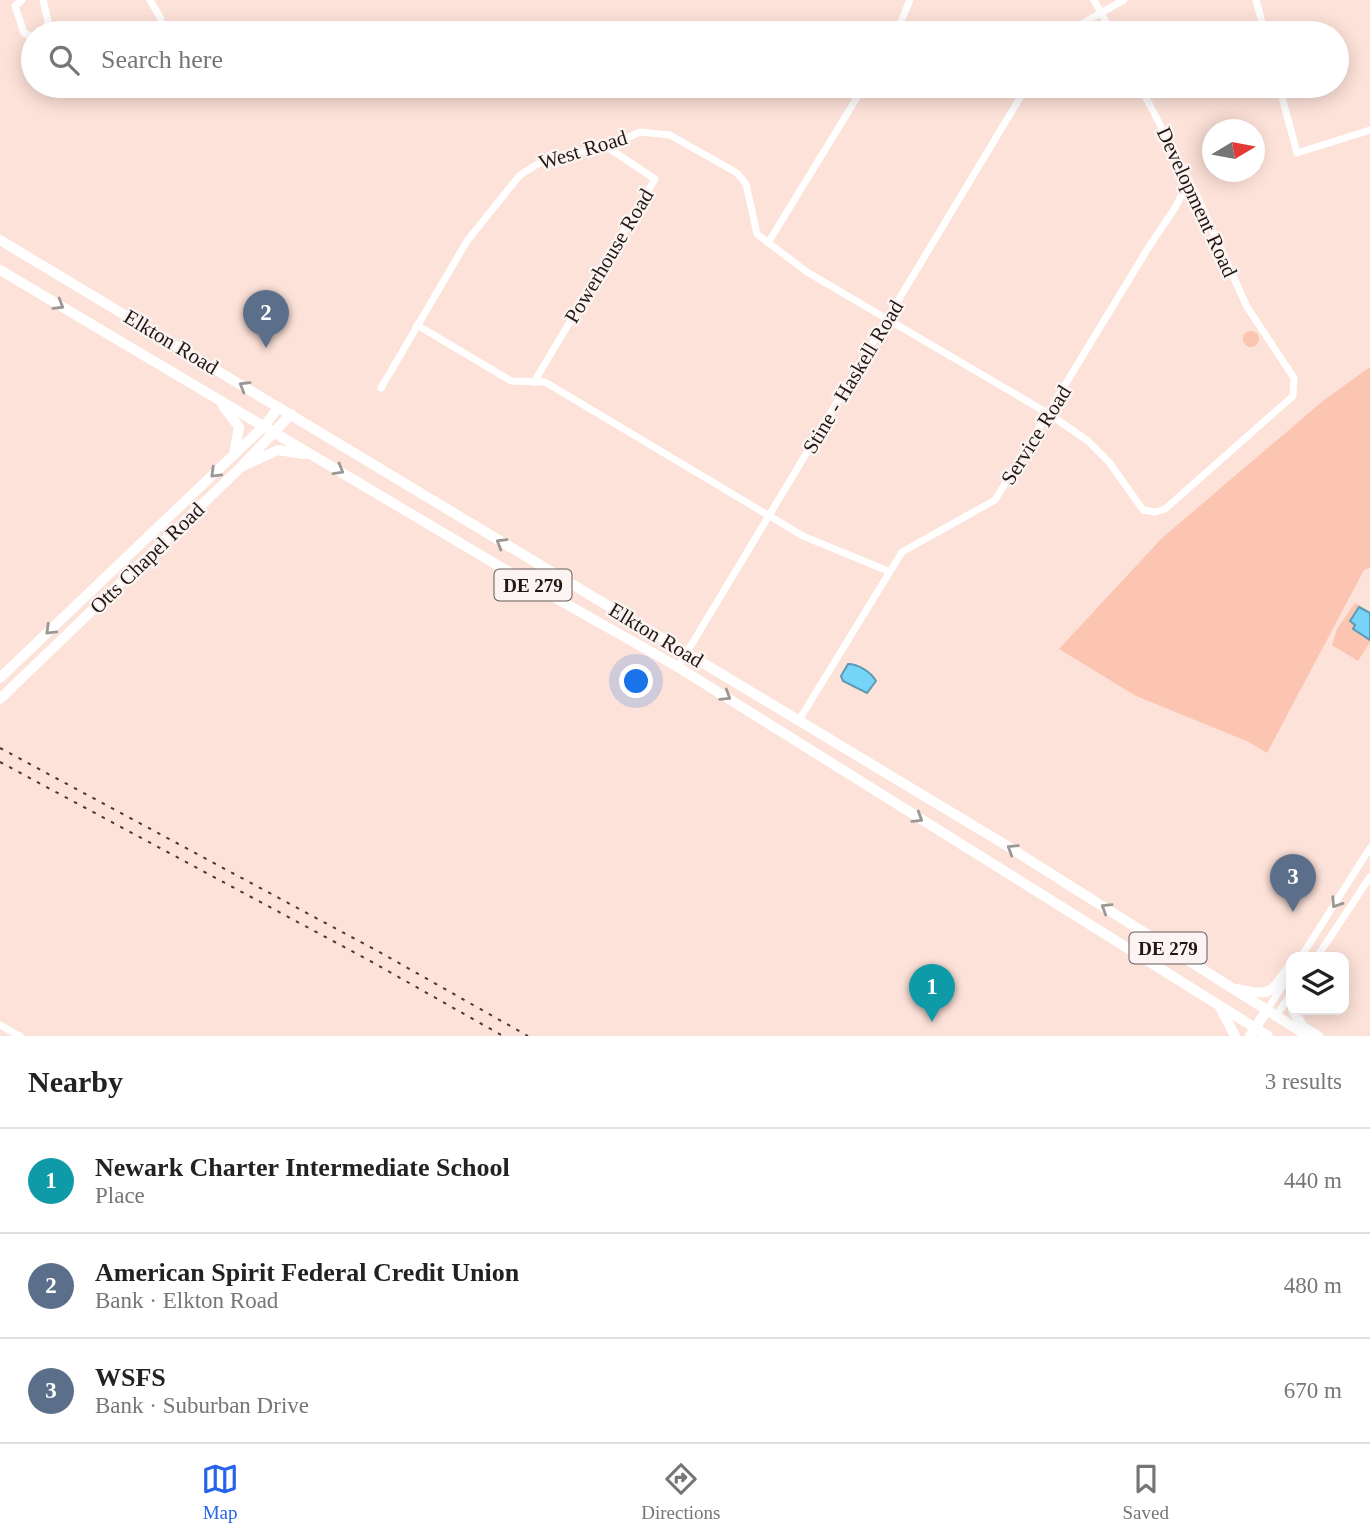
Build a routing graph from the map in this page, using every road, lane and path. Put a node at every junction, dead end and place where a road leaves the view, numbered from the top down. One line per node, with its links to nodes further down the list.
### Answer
1 (22, 0): 15 (street)
2 (43, 0): 10 (street)
3 (150, 0): 9 (street)
4 (910, 0): 11 (street)
5 (1094, 0): 8 (street)
6 (1124, 0): 8 (street)
7 (1256, 0): 14 (street)
8 (1101, 12): 12 (street); 13 (street)
9 (161, 19)
10 (48, 21)
11 (901, 21)
12 (1086, 21)
13 (1106, 21)
14 (1262, 21)
15 (21, 26)
16 (857, 98): 24 (street)
17 (1020, 98): 26 (street, Stine - Haskell Road)
18 (1146, 98): 22 (street, Development Road)
19 (1282, 98): 20 (street)
20 (1370, 130)
21 (607, 147): 24 (street, West Road); 27 (street, West Road); 28 (street, Powerhouse Road)
22 (1189, 180): 33 (street, Service Road); 33 (street, Development Road)
23 (0, 240): 31 (main road, Elkton Road / DE 279, one-way to 23)
24 (768, 243): 26 (street, West Road)
25 (0, 270): 30 (main road, Elkton Road / DE 279, one-way to 30)
26 (888, 319): 33 (street, West Road); 38 (street, Stine - Haskell Road)
27 (417, 325): 28 (street); 29 (street, West Road)
28 (534, 382): 38 (street)
29 (381, 388)
30 (214, 397): 34 (main road, Elkton Road / DE 279); 35 (main road)
31 (279, 407): 32 (main road, Elkton Road / DE 279); 34 (main road, Otts Chapel Road)
32 (291, 414): 34 (main road, Otts Chapel Road); 40 (main road, Elkton Road / DE 279, one-way to 32)
33 (1049, 414): 39 (street, Service Road)
34 (269, 429): 35 (main road, Otts Chapel Road); 36 (main road, Elkton Road / DE 279); 37 (main road, Otts Chapel Road)
35 (234, 455): 42 (main road, Otts Chapel Road, one-way to 42)
36 (318, 457): 37 (main road); 41 (main road, Elkton Road / DE 279, one-way to 41)
37 (241, 467): 43 (main road, Otts Chapel Road)
38 (770, 516): 39 (street); 40 (street, Stine - Haskell Road)
39 (888, 571): 44 (street, Service Road)
40 (687, 652): 41 (street, Stine - Haskell Road); 44 (main road, Elkton Road / DE 279)
41 (678, 667): 53 (main road, Elkton Road / DE 279, one-way to 53)
42 (0, 678)
43 (0, 699)
44 (799, 720): 51 (main road, Elkton Road / DE 279, one-way to 44)
45 (1370, 848): 47 (street, one-way to 47)
46 (1370, 877): 48 (street)
47 (1304, 952)
48 (1320, 952)
49 (1286, 973): 51 (main road)
50 (1286, 982): 54 (street)
51 (1228, 986): 54 (main road, Elkton Road / DE 279)
52 (1286, 999): 54 (street)
53 (1215, 1002): 57 (main road, Elkton Road / DE 279); 59 (main road)
54 (1271, 1013): 57 (main road); 60 (main road, Elkton Road)
55 (1296, 1015): 61 (main road)
56 (0, 1025): 58 (street)
57 (1260, 1034)
58 (20, 1036)
59 (1235, 1036)
60 (1308, 1036)
61 (1318, 1036)

